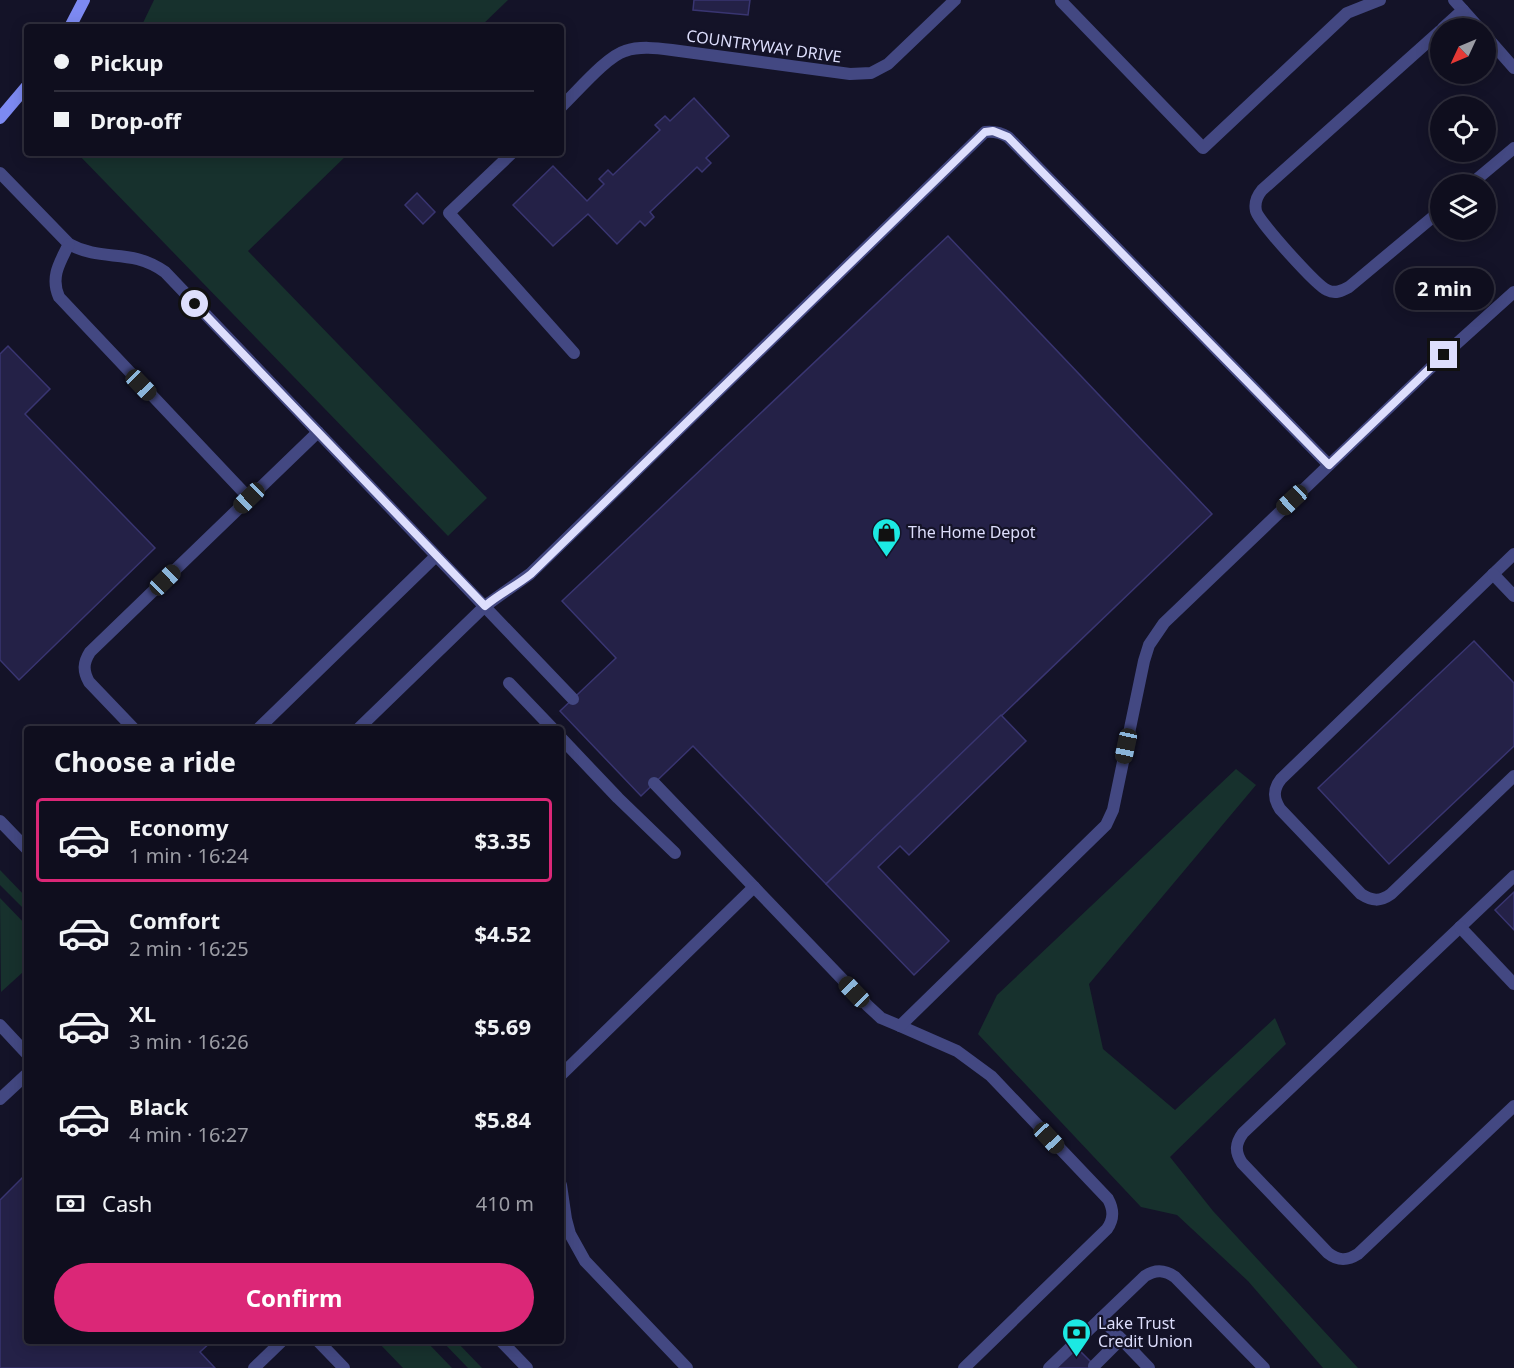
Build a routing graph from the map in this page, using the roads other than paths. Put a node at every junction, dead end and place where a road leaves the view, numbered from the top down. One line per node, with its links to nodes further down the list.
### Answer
1 (84, 0): 9 (street)
2 (955, 0): 14 (street, COUNTRYWAY DRIVE)
3 (1062, 0): 4 (street)
4 (1380, 0)
5 (1454, 0): 6 (street)
6 (1463, 10): 7 (street); 8 (street)
7 (1454, 18)
8 (1470, 18)
9 (72, 24)
10 (1430, 40): 20 (street)
11 (1496, 48): 12 (street)
12 (1514, 68)
13 (24, 90): 15 (street)
14 (564, 103)
15 (0, 118)
16 (1514, 148): 19 (street)
17 (509, 156): 23 (street)
18 (0, 173): 21 (street)
19 (1483, 174)
20 (1430, 219)
21 (69, 244): 24 (street); 26 (street)
22 (1514, 292): 25 (street)
23 (574, 353)
24 (318, 432): 26 (street); 28 (street)
25 (1329, 465): 31 (street); 49 (street)
26 (249, 498): 34 (street)
27 (1514, 554): 29 (street)
28 (436, 556): 31 (street); 35 (street)
29 (1493, 574): 30 (street); 39 (street)
30 (1514, 596)
31 (485, 606): 33 (street); 36 (street)
32 (509, 682): 37 (street)
33 (573, 699)
34 (131, 726)
35 (261, 726)
36 (361, 726)
37 (550, 726)
38 (564, 741): 43 (street)
39 (1514, 776)
40 (654, 783): 45 (street)
41 (0, 821): 42 (street)
42 (24, 846)
43 (675, 853)
44 (1514, 876): 46 (street)
45 (754, 887): 49 (street); 51 (street)
46 (1460, 927): 47 (street); 54 (street)
47 (1514, 984)
48 (0, 1025): 50 (street)
49 (900, 1026): 66 (street)
50 (24, 1051)
51 (564, 1072)
52 (24, 1077): 53 (street)
53 (0, 1099)
54 (1514, 1106)
55 (564, 1205): 65 (street)
56 (1101, 1318): 57 (street); 67 (street); 69 (street)
57 (1122, 1339): 61 (street); 68 (street)
58 (279, 1344): 62 (street)
59 (321, 1344): 63 (street)
60 (504, 1344): 64 (street)
61 (1094, 1366)
62 (254, 1368)
63 (344, 1368)
64 (527, 1368)
65 (687, 1368)
66 (964, 1368)
67 (1049, 1368)
68 (1149, 1368)
69 (1264, 1368)

